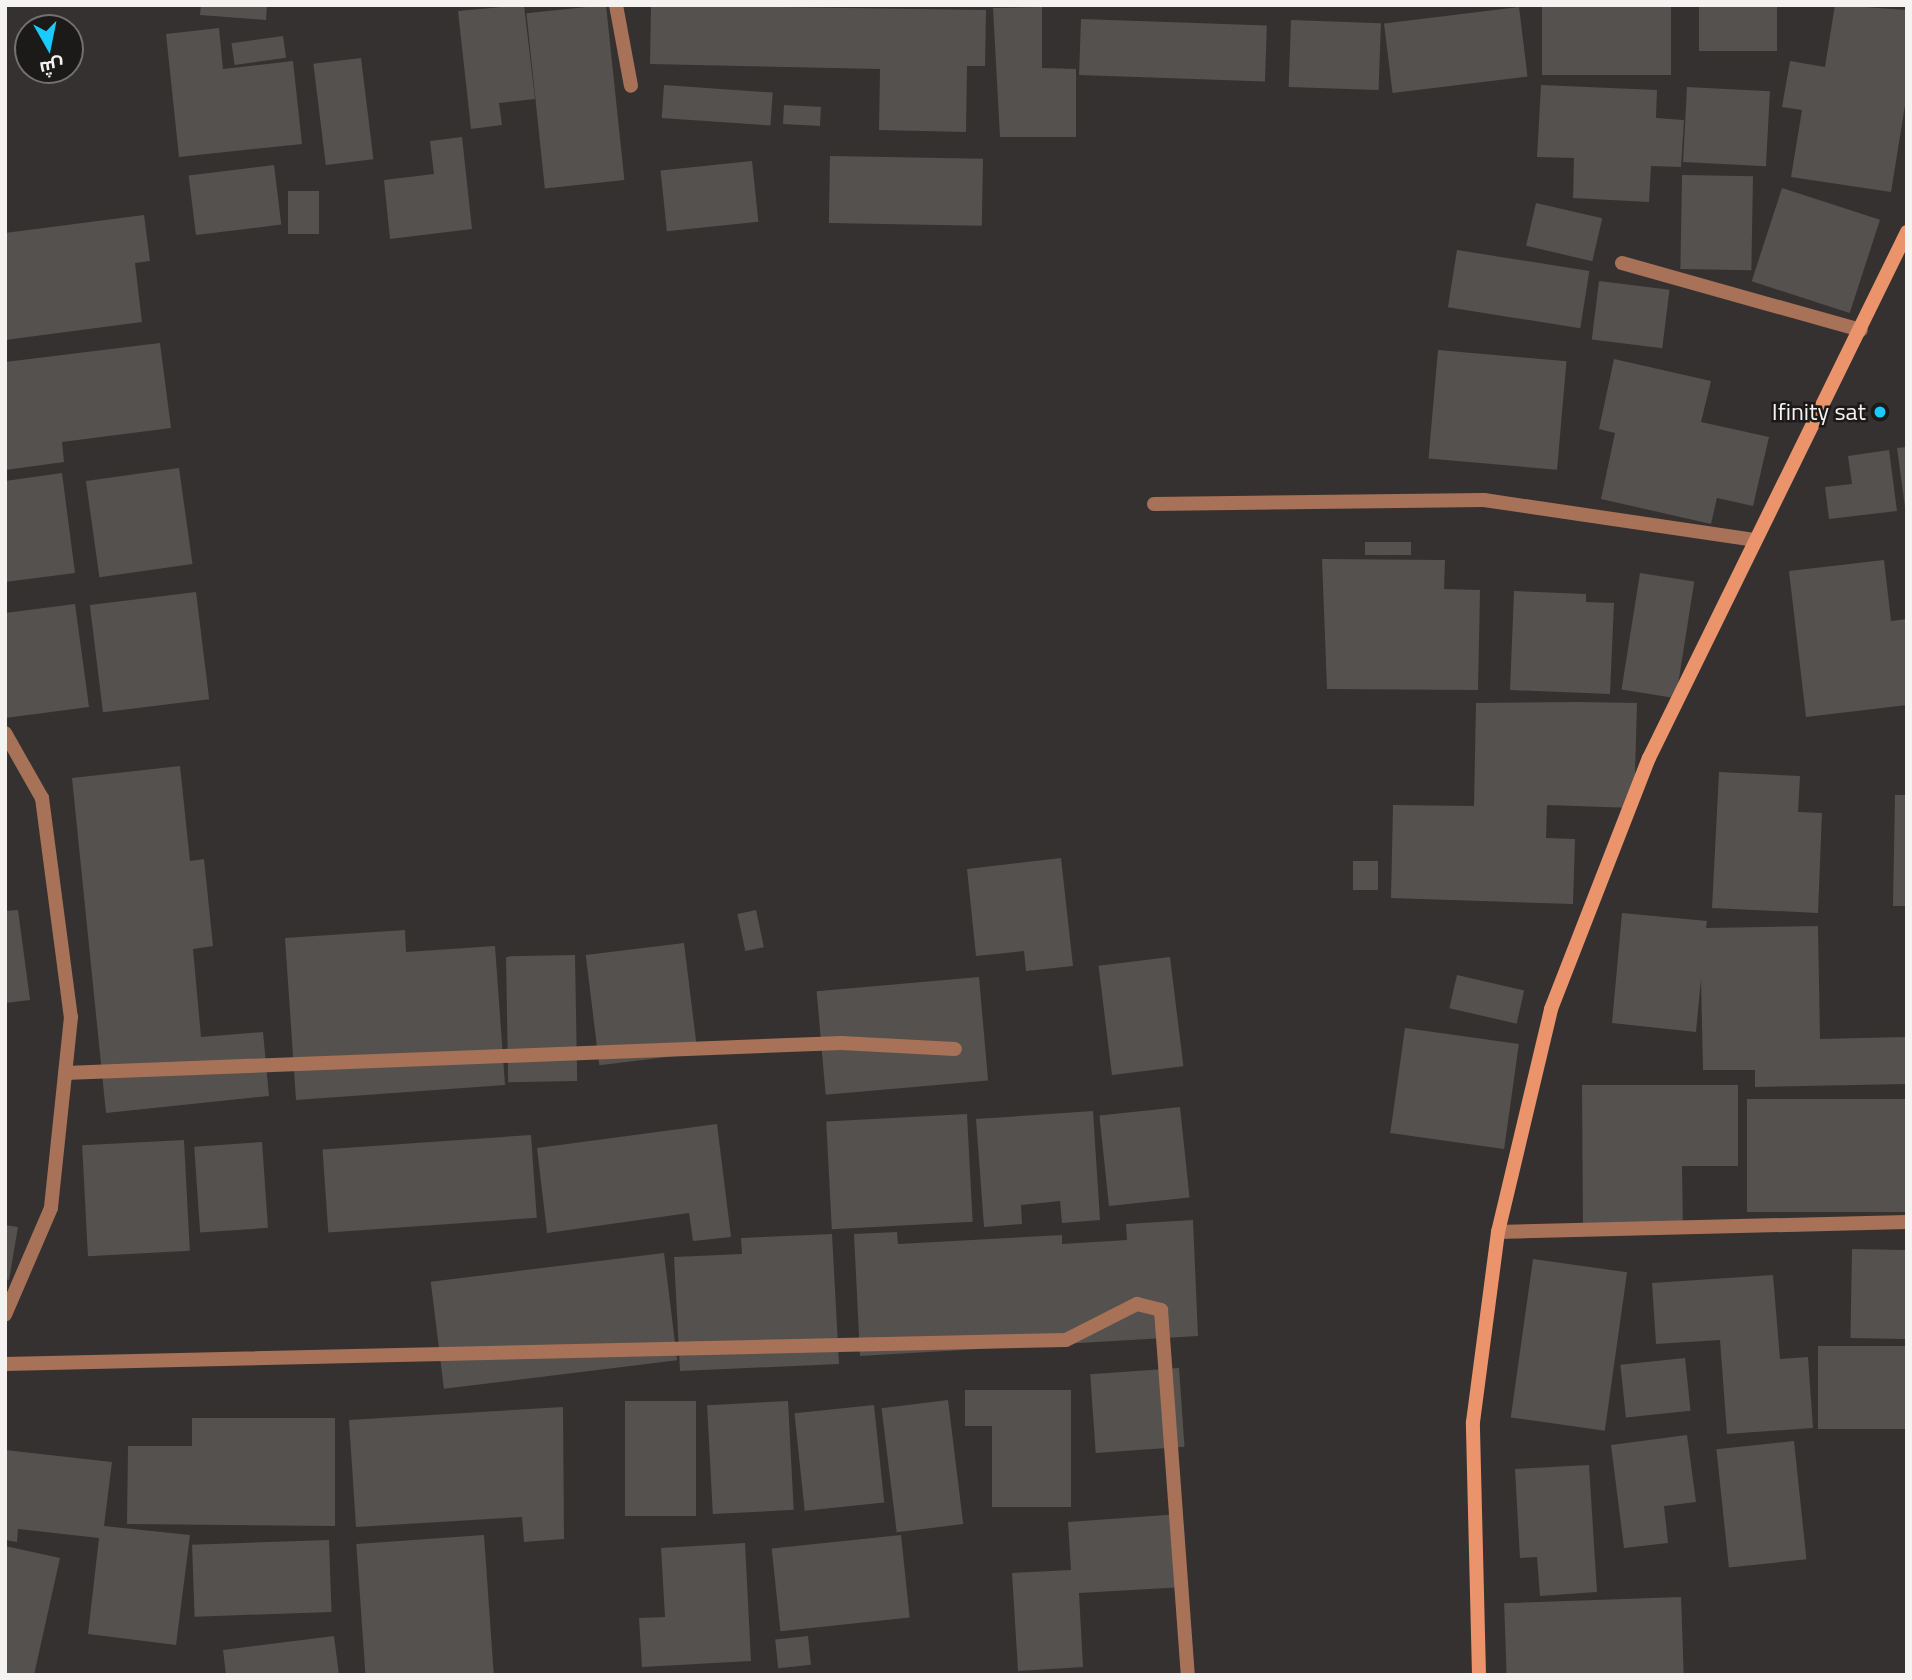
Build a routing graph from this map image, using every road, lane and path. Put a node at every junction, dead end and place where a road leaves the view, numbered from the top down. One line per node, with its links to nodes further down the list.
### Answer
1 (616, 5): 2 (street)
2 (631, 86)
3 (1907, 232): 5 (street)
4 (1622, 263): 5 (street)
5 (1860, 330): 7 (street)
6 (1154, 505): 7 (street)
7 (1754, 540): 12 (street)
8 (5, 733): 10 (street)
9 (955, 1049): 10 (street)
10 (65, 1073): 13 (street)
11 (1907, 1222): 12 (street)
12 (1499, 1231): 16 (street)
13 (5, 1315)
14 (5, 1364): 15 (street)
15 (1188, 1675)
16 (1479, 1675)

